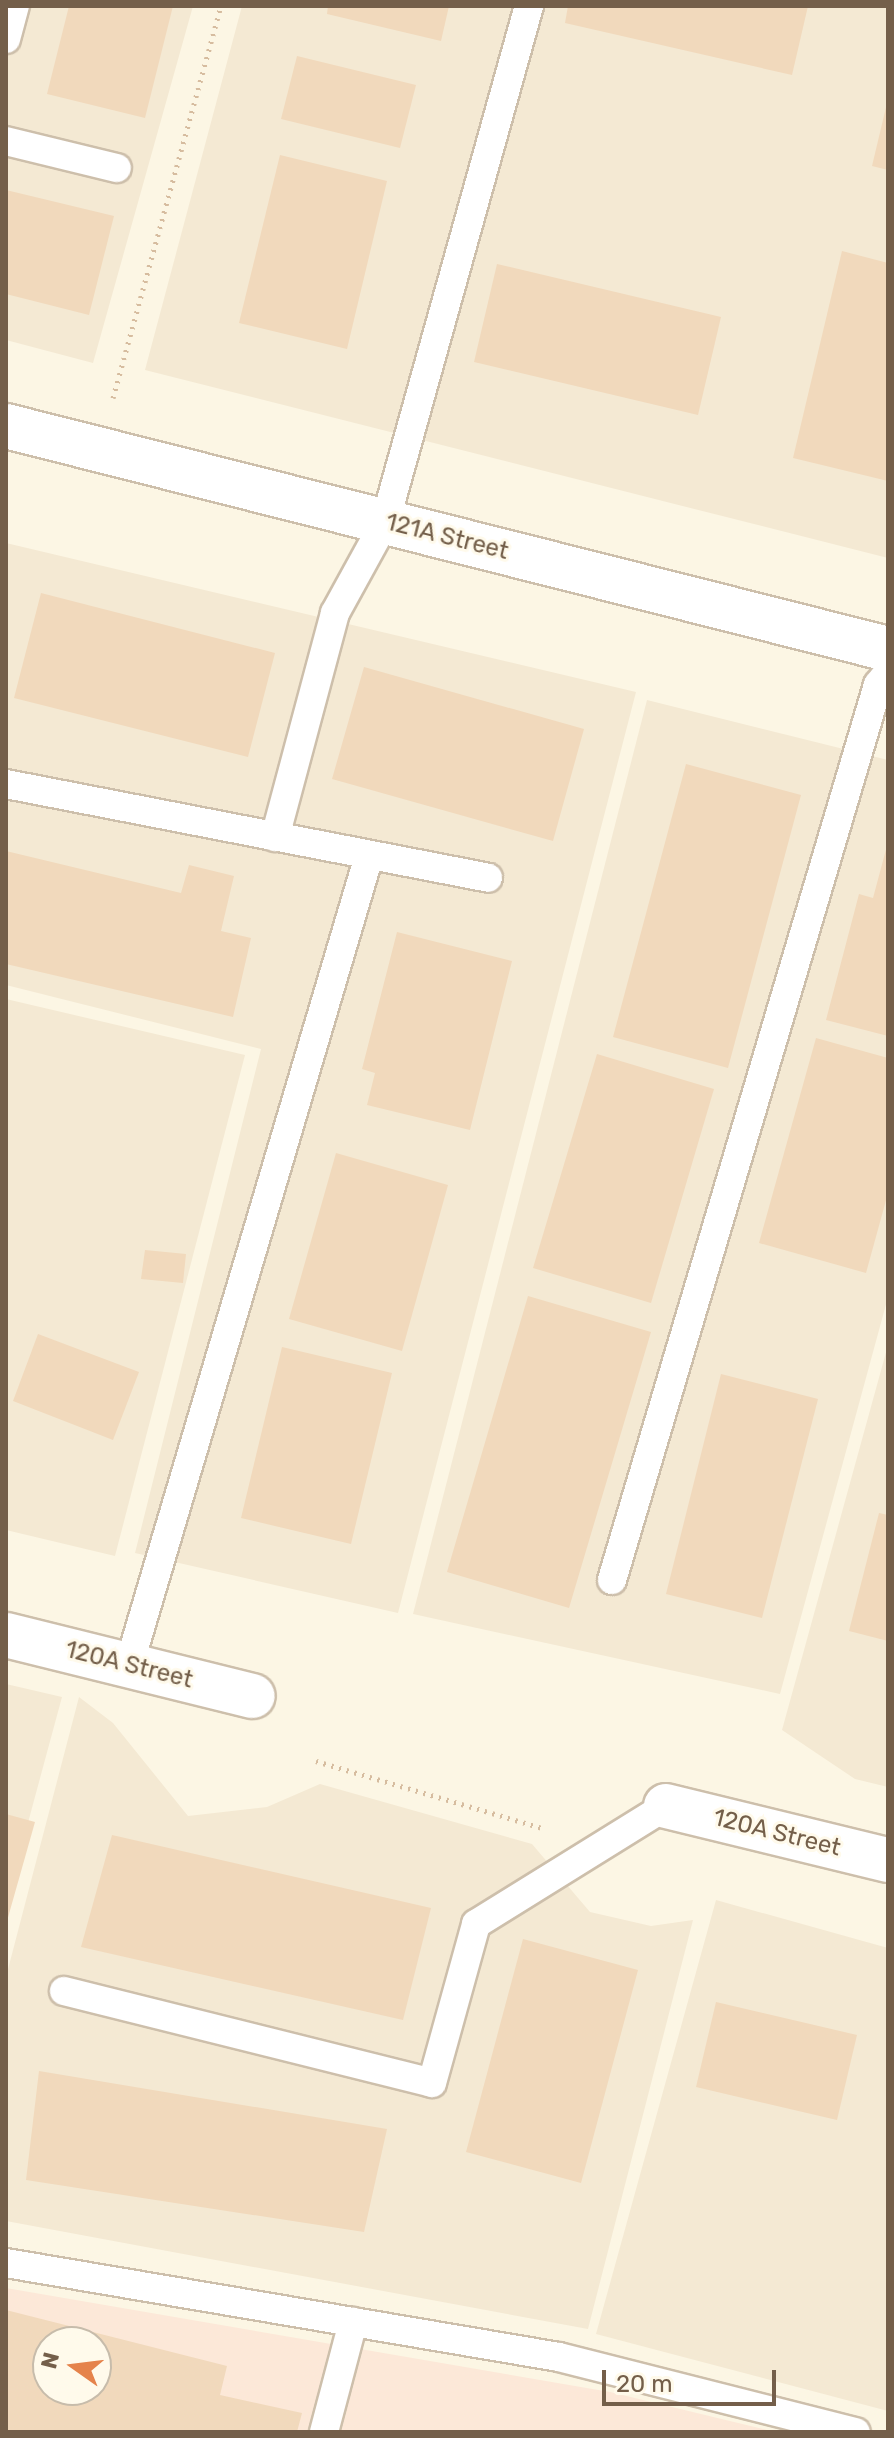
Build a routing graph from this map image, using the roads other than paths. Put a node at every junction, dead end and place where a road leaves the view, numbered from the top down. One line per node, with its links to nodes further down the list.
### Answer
1 (15, 6): 3 (lane)
2 (529, 6): 7 (lane)
3 (6, 39)
4 (6, 141): 5 (lane)
5 (117, 168)
6 (6, 426): 7 (street, 121A Street)
7 (385, 522): 8 (street, 121A Street); 11 (lane)
8 (888, 649)
9 (888, 672): 14 (lane)
10 (6, 784): 11 (lane)
11 (275, 837): 12 (lane)
12 (369, 856): 13 (lane); 16 (lane)
13 (488, 878)
14 (612, 1580)
15 (6, 1635): 16 (street, 120A Street)
16 (129, 1665): 17 (street, 120A Street)
17 (253, 1696)
18 (666, 1806): 19 (street, 120A Street); 20 (lane)
19 (888, 1860)
20 (64, 1991)
21 (6, 2263): 22 (lane)
22 (353, 2322): 23 (lane); 24 (lane)
23 (324, 2432)
24 (856, 2432)

